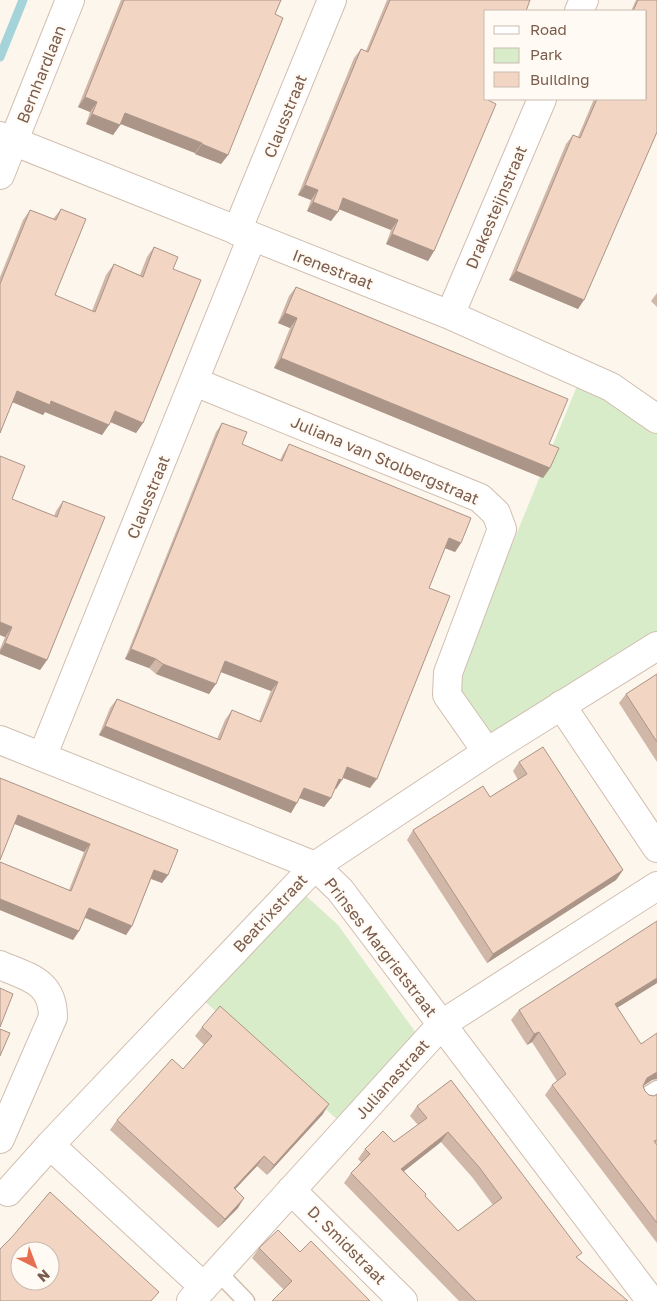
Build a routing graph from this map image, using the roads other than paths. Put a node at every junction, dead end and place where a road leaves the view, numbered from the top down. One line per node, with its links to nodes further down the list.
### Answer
1 (70, 0): 4 (street, Bernhardlaan)
2 (332, 0): 6 (street, Clausstraat)
3 (542, 100): 7 (street, Drakesteijnstraat)
4 (7, 139): 5 (street, Bernhardlaan); 6 (street, Irenestraat)
5 (0, 175)
6 (244, 234): 7 (street, Irenestraat); 8 (street, Clausstraat)
7 (450, 314): 9 (street, Irenestraat)
8 (195, 382): 13 (street, Juliana van Stolbergstraat); 14 (street, Clausstraat)
9 (657, 419)
10 (657, 646): 11 (street, Beatrixstraat)
11 (562, 705): 13 (street, Beatrixstraat); 15 (street)
12 (0, 740): 14 (street, Prinses Margrietstraat)
13 (486, 752): 16 (street, Beatrixstraat)
14 (42, 757): 16 (street, Prinses Margrietstraat)
15 (657, 848)
16 (315, 866): 19 (street, Prinses Margrietstraat); 21 (street, Beatrixstraat)
17 (657, 886): 19 (street, Julianastraat)
18 (0, 965): 20 (street)
19 (442, 1024): 22 (street, Julianastraat); 27 (street, Prinses Margrietstraat)
20 (0, 1139)
21 (50, 1145): 23 (street, Beatrixstraat); 24 (street)
22 (291, 1190): 24 (street, Julianastraat); 26 (street, D. Smidstraat)
23 (3, 1191)
24 (204, 1287): 25 (lane)
25 (246, 1301)
26 (403, 1301)
27 (650, 1301)

